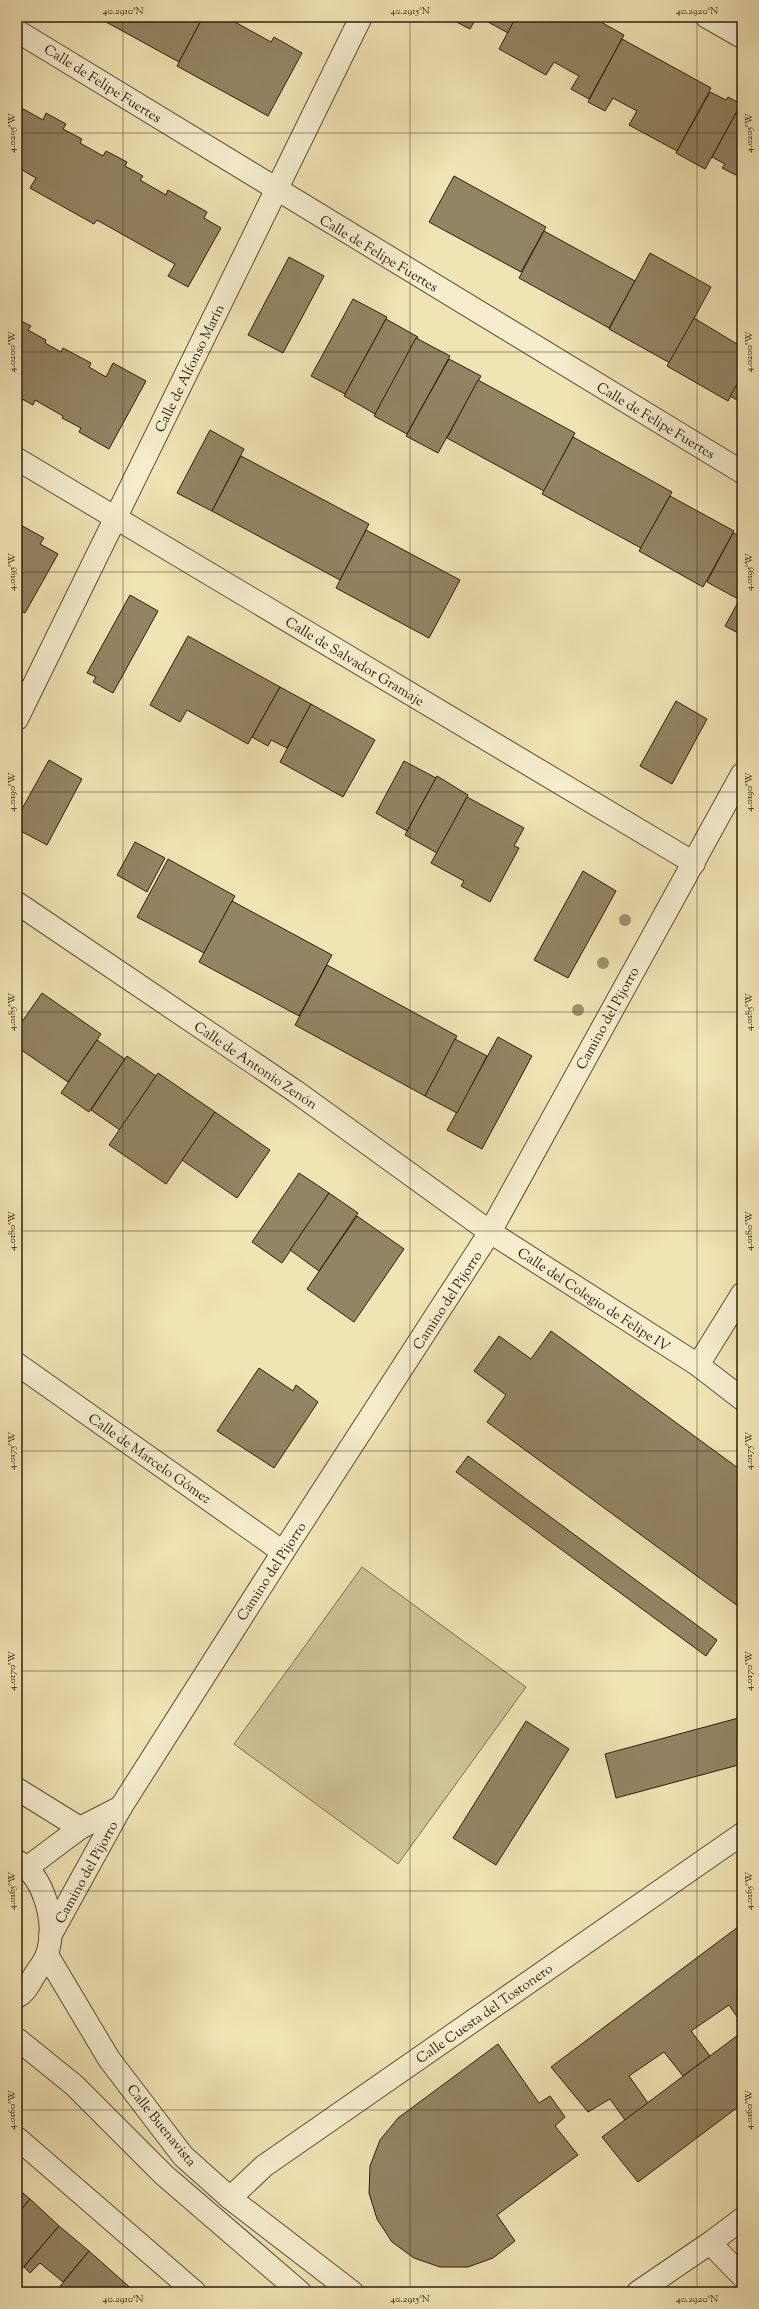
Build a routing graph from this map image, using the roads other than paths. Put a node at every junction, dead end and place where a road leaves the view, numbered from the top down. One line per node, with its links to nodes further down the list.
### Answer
1 (361, 17): 5 (street, Calle de Alfonso Marín)
2 (707, 17): 4 (street)
3 (17, 31): 5 (street, Calle de Felipe Fuertes)
4 (742, 37)
5 (276, 191): 7 (street, Calle de Felipe Fuertes); 8 (street, Calle de Alfonso Marín)
6 (17, 459): 8 (street, Calle de Salvador Gramaje)
7 (742, 472)
8 (115, 518): 9 (street, Calle de Alfonso Marín); 11 (street, Calle de Salvador Gramaje)
9 (17, 720)
10 (742, 774): 11 (street, Camino del Pijorro)
11 (694, 863): 13 (street, Camino del Pijorro)
12 (17, 903): 13 (street, Calle de Antonio Zenón)
13 (490, 1232): 16 (street, Calle del Colegio de Felipe IV); 18 (street, Camino del Pijorro)
14 (742, 1294): 16 (street)
15 (17, 1364): 18 (street, Calle de Marcelo Gómez)
16 (698, 1366): 17 (street, Calle del Colegio de Felipe IV)
17 (742, 1399)
18 (283, 1552): 20 (street, Camino del Pijorro)
19 (17, 1789): 21 (street)
20 (121, 1807): 21 (street, Camino del Pijorro); 24 (street, Camino del Pijorro)
21 (80, 1828): 23 (street, Camino del Pijorro)
22 (742, 1834): 28 (street, Calle Cuesta del Tostonero)
23 (22, 1864): 24 (street)
24 (49, 1946): 25 (street, Camino del Pijorro); 28 (street, Calle Buenavista)
25 (17, 1997)
26 (17, 2039): 33 (street, Calle Buenavista)
27 (17, 2138): 32 (street)
28 (230, 2198): 34 (street, Calle Buenavista)
29 (742, 2218): 30 (street)
30 (710, 2243): 31 (street); 35 (street)
31 (742, 2276)
32 (195, 2292)
33 (300, 2292)
34 (352, 2292)
35 (638, 2292)

